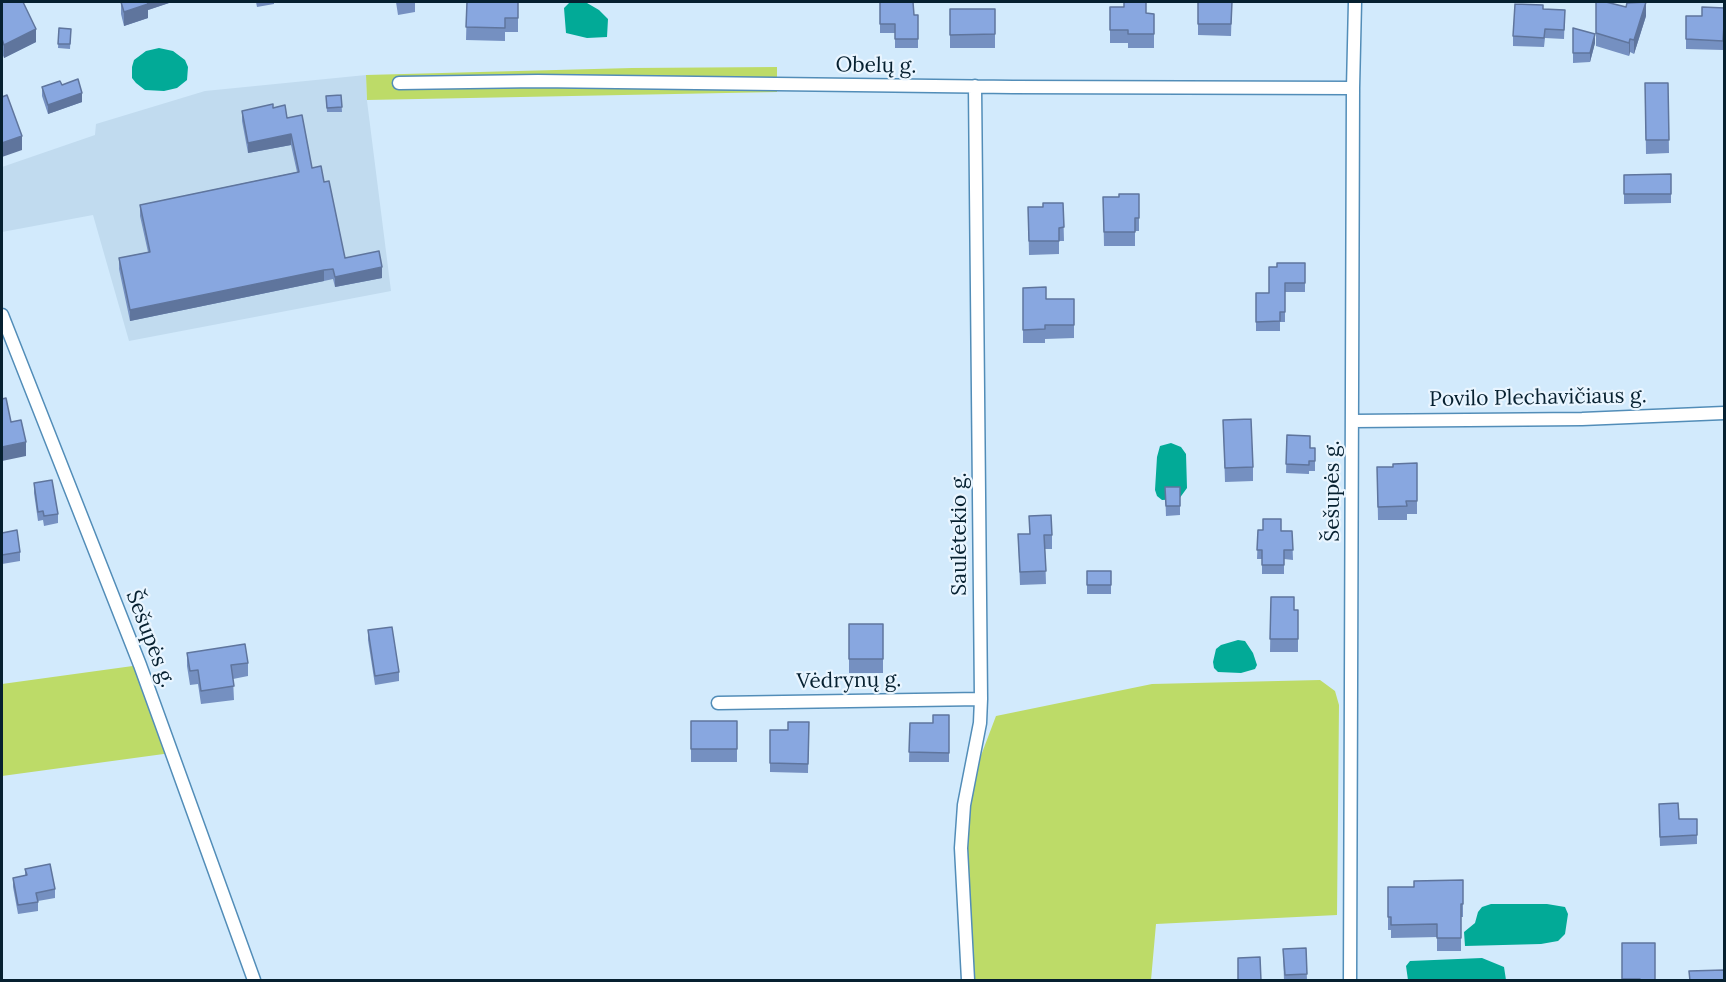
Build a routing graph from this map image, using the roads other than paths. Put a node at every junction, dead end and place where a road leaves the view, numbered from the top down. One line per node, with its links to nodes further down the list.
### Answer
1 (1355, 2): 4 (street, Šešupės g.)
2 (399, 83): 3 (street, Obelų g.)
3 (975, 86): 4 (street, Obelų g.); 8 (street, Saulėtekio g.)
4 (1353, 88): 7 (street, Šešupės g.)
5 (2, 315): 10 (street, Šešupės g.)
6 (1725, 413): 7 (street, Povilo Plechavičiaus g.)
7 (1353, 421): 12 (street, Šešupės g.)
8 (981, 699): 9 (street, Vėdrynų g.); 11 (street, Saulėtekio g.)
9 (718, 703)
10 (254, 981)
11 (968, 981)
12 (1350, 981)

